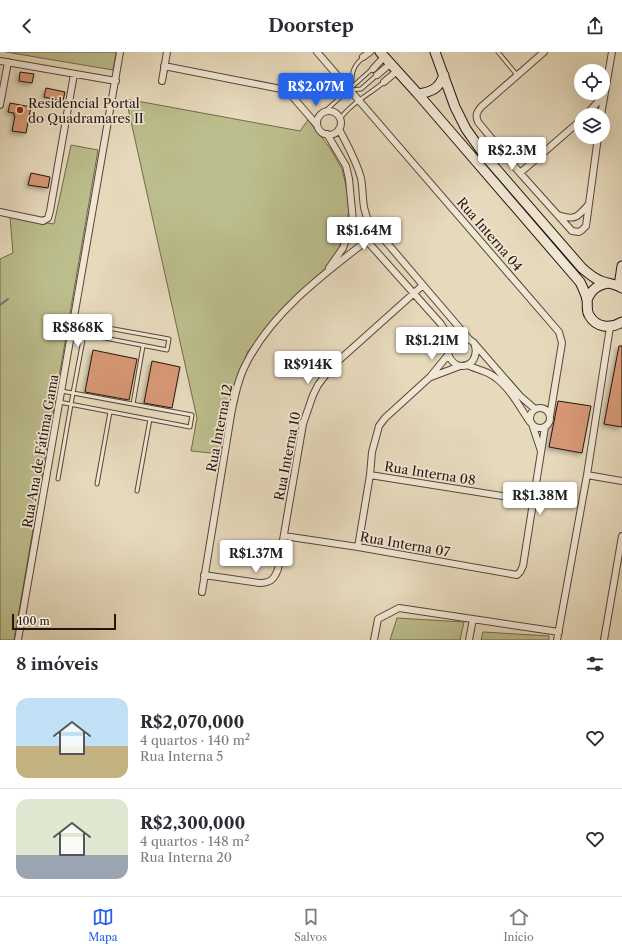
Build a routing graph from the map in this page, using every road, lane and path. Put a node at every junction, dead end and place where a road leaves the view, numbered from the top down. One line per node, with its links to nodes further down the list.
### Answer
1 (120, 52): 21 (street, Rua Ana de Fátima Gama)
2 (166, 52): 14 (street)
3 (317, 52): 24 (street, Rua Interna 04)
4 (370, 52): 9 (street)
5 (498, 52): 20 (lane)
6 (544, 52): 20 (street)
7 (612, 52): 13 (street)
8 (437, 53): 19 (main road)
9 (363, 58): 24 (lane)
10 (385, 58): 15 (street); 16 (main road); 18 (street)
11 (0, 61): 12 (street)
12 (8, 62): 17 (street); 28 (street)
13 (610, 64)
14 (164, 66): 22 (street); 32 (street)
15 (373, 69): 24 (lane)
16 (397, 71): 23 (street); 25 (main road)
17 (74, 74): 21 (street); 39 (street)
18 (377, 75): 24 (lane)
19 (444, 75): 25 (main road); 46 (main road)
20 (517, 75): 37 (street)
21 (116, 81): 62 (street, Rua Ana de Fátima Gama)
22 (162, 82)
23 (384, 82): 26 (lane)
24 (350, 90): 26 (street, Rua Interna 04); 30 (lane)
25 (418, 94): 50 (main road)
26 (359, 100): 31 (lane); 64 (street, Rua Interna 04)
27 (600, 100): 29 (street)
28 (0, 105)
29 (592, 108)
30 (324, 112): 31 (street); 32 (street)
31 (340, 119): 34 (street)
32 (318, 125): 35 (street)
33 (574, 127): 37 (street)
34 (339, 129): 35 (street); 42 (street)
35 (327, 134): 41 (street)
36 (597, 144): 38 (street)
37 (520, 173): 40 (street)
38 (588, 204): 40 (street); 40 (street)
39 (0, 212)
40 (558, 215)
41 (353, 221): 43 (street); 45 (street, Rua Interna 12)
42 (377, 233): 43 (street, Rua Interna 12); 47 (street)
43 (367, 240): 45 (street, Rua Interna 12); 49 (street)
44 (622, 266): 48 (main road)
45 (324, 274): 85 (street, Rua Interna 12)
46 (610, 283): 48 (main road); 50 (main road)
47 (423, 285): 49 (street, Rua Interna 10); 54 (street)
48 (620, 287)
49 (414, 293): 55 (street); 82 (street, Rua Interna 10)
50 (587, 300): 52 (main road)
51 (622, 322): 52 (main road)
52 (610, 326): 76 (street)
53 (84, 334): 56 (lane); 56 (lane); 63 (lane)
54 (469, 339): 55 (street); 57 (street)
55 (449, 345): 58 (street)
56 (143, 346): 67 (lane)
57 (475, 346): 59 (street); 68 (street)
58 (448, 355): 60 (street); 61 (street)
59 (467, 365): 60 (street); 72 (street)
60 (460, 366): 61 (street)
61 (430, 377): 75 (street)
62 (61, 391): 63 (lane); 65 (street, Rua Ana de Fátima Gama)
63 (73, 393): 66 (lane); 67 (lane)
64 (553, 398): 68 (street); 70 (street, Rua Interna 04)
65 (60, 402): 66 (lane); 89 (street, Rua Ana de Fátima Gama)
66 (71, 404): 69 (lane); 77 (lane)
67 (133, 404): 71 (lane)
68 (538, 409): 70 (street); 72 (street)
69 (110, 412): 71 (lane); 79 (lane)
70 (550, 416): 73 (street)
71 (150, 419): 80 (lane)
72 (531, 423): 73 (street); 74 (street)
73 (545, 427): 74 (street)
74 (541, 453): 81 (street)
75 (370, 475): 81 (street, Rua Interna 08); 84 (street)
76 (587, 475): 78 (street); 88 (street)
77 (58, 479)
78 (622, 481)
79 (97, 484)
80 (137, 491)
81 (534, 501): 84 (street, Rua Interna 07)
82 (284, 536): 84 (street, Rua Interna 07); 85 (street, Rua Interna 10)
83 (622, 536): 93 (street)
84 (358, 547)
85 (204, 575): 86 (street, Rua Interna 12)
86 (202, 592)
87 (473, 619): 88 (street); 90 (street); 91 (street)
88 (559, 632): 92 (street)
89 (18, 640)
90 (374, 640)
91 (469, 640)
92 (558, 640)
93 (604, 640)

